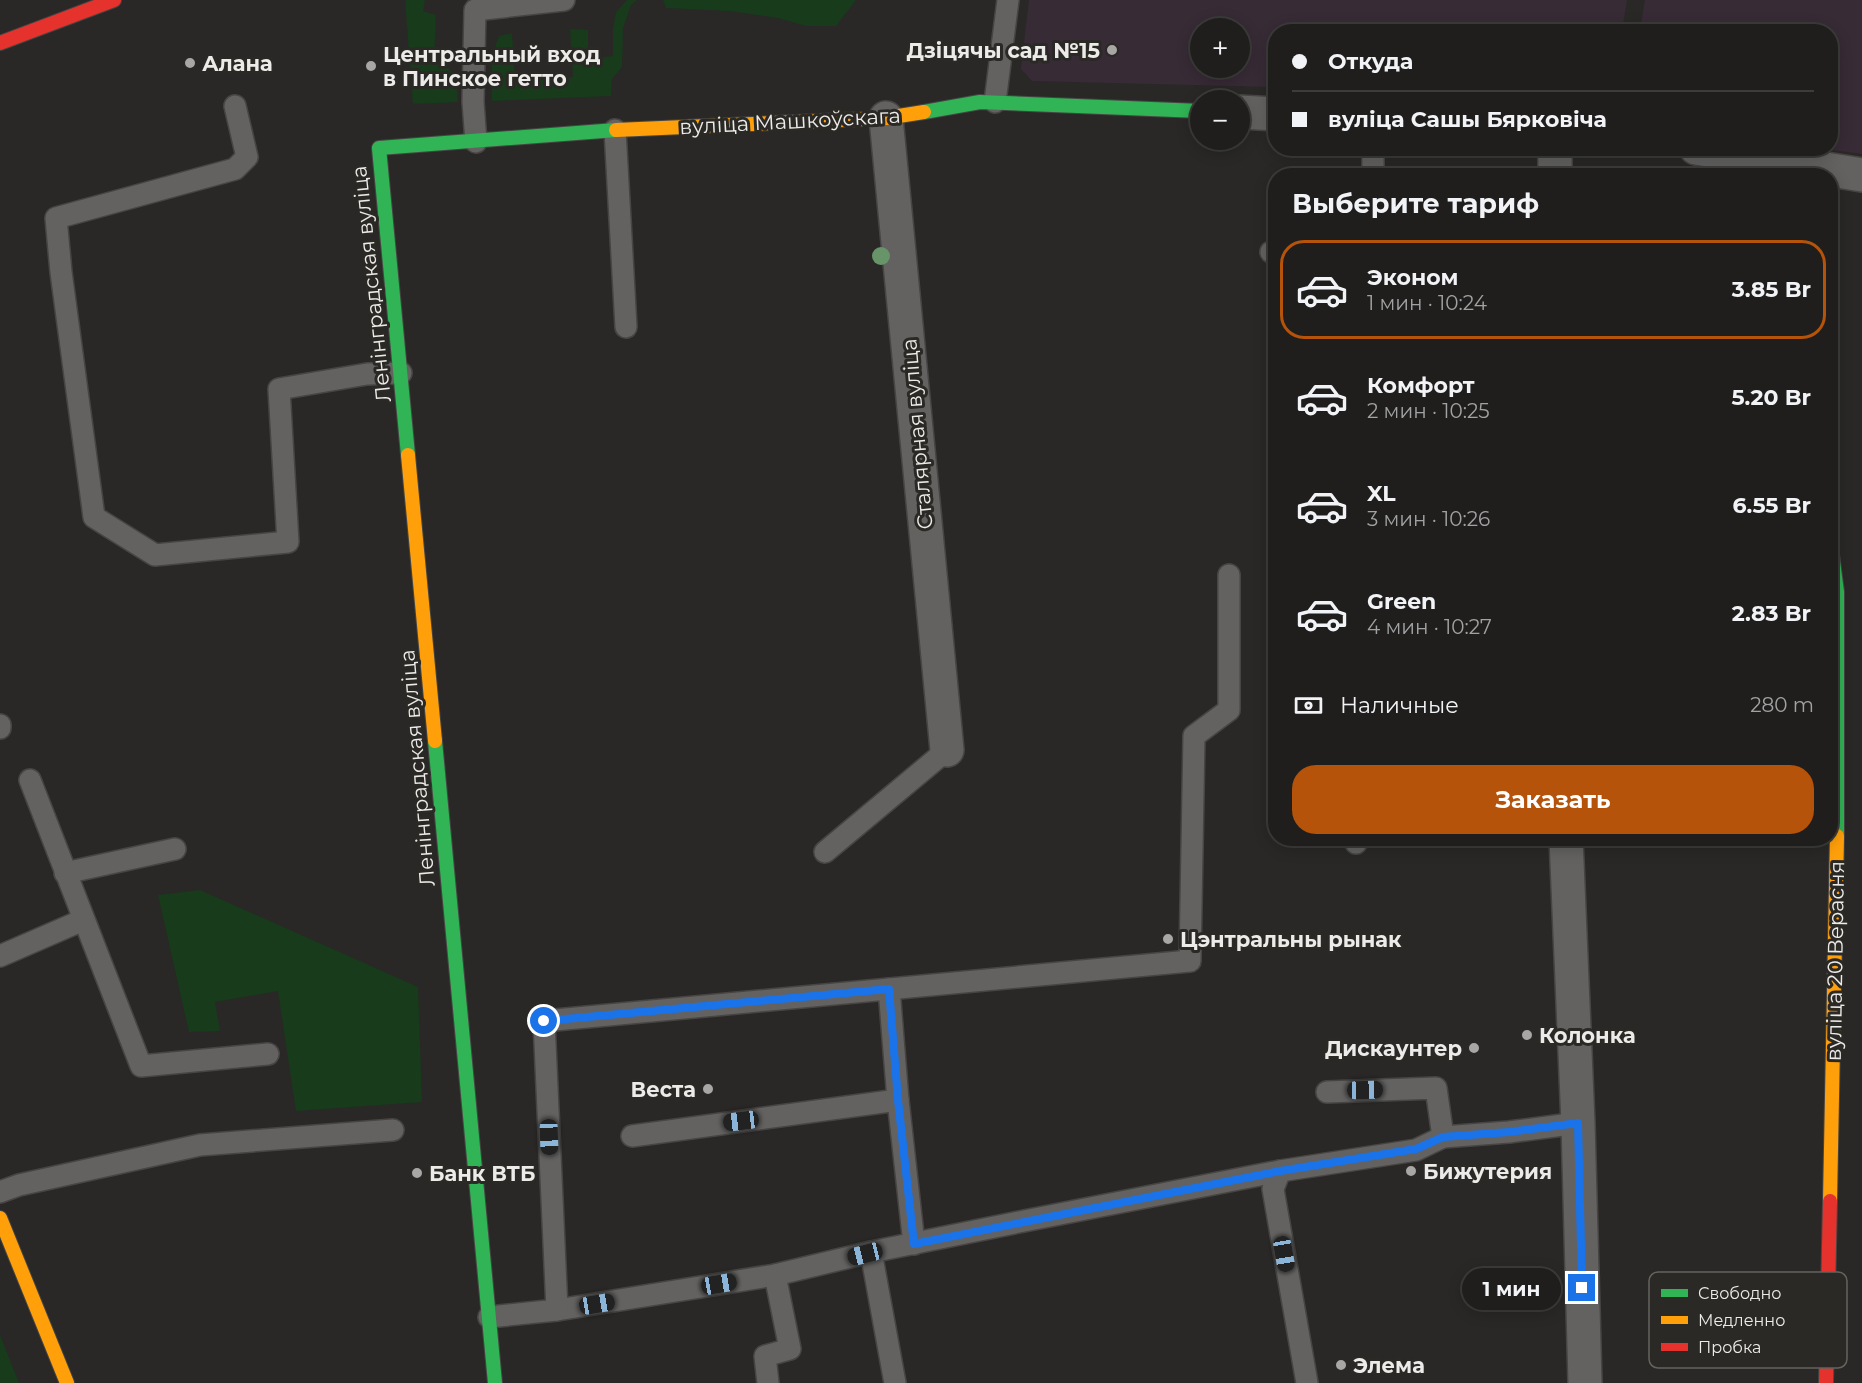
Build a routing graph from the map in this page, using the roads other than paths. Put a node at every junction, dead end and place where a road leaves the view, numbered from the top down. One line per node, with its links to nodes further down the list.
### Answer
1 (114, 0): 4 (street)
2 (564, 0): 12 (lane)
3 (1008, 0): 5 (lane)
4 (0, 43)
5 (995, 102): 7 (street, вуліца Машкоўскага); 10 (street, вуліца Машкоўскага)
6 (235, 106): 19 (lane)
7 (1190, 111)
8 (1250, 113): 9 (street)
9 (1268, 114)
10 (886, 118): 11 (street, вуліца Машкоўскага); 21 (street, Сталярная вуліца)
11 (615, 130): 12 (street, вуліца Машкоўскага); 18 (lane)
12 (476, 142): 13 (street, вуліца Машкоўскага)
13 (379, 148): 19 (street, Ленінградская вуліца)
14 (1735, 156): 15 (street)
15 (1793, 168)
16 (1838, 173): 17 (street)
17 (1862, 175)
18 (626, 327)
19 (401, 373): 46 (street, Ленінградская вуліца)
20 (1229, 575): 30 (lane)
21 (947, 750): 26 (lane)
22 (30, 780): 27 (lane)
23 (1566, 846): 34 (street)
24 (1837, 846): 43 (street, вуліца 20 Верасня)
25 (175, 849): 27 (lane)
26 (825, 852)
27 (65, 873): 28 (lane)
28 (83, 920): 29 (lane); 31 (lane)
29 (0, 956)
30 (889, 989): 33 (lane); 45 (lane)
31 (268, 1054)
32 (1327, 1092): 37 (lane)
33 (898, 1100): 36 (lane); 41 (lane)
34 (1578, 1123): 37 (lane); 54 (street)
35 (393, 1130): 39 (lane)
36 (632, 1136)
37 (1443, 1137): 38 (lane)
38 (1280, 1171): 41 (lane); 53 (lane)
39 (0, 1192)
40 (0, 1218): 48 (street)
41 (914, 1244): 42 (lane)
42 (872, 1252): 44 (lane); 51 (lane)
43 (1829, 1272)
44 (775, 1275): 45 (lane); 50 (lane)
45 (557, 1310): 46 (lane)
46 (489, 1317): 49 (street, Ленінградская вуліца)
47 (1826, 1368): 55 (street, вуліца 20 Верасня)
48 (67, 1383)
49 (495, 1383)
50 (768, 1383)
51 (895, 1383)
52 (1302, 1383): 53 (lane)
53 (1307, 1383)
54 (1585, 1383)
55 (1826, 1383)

